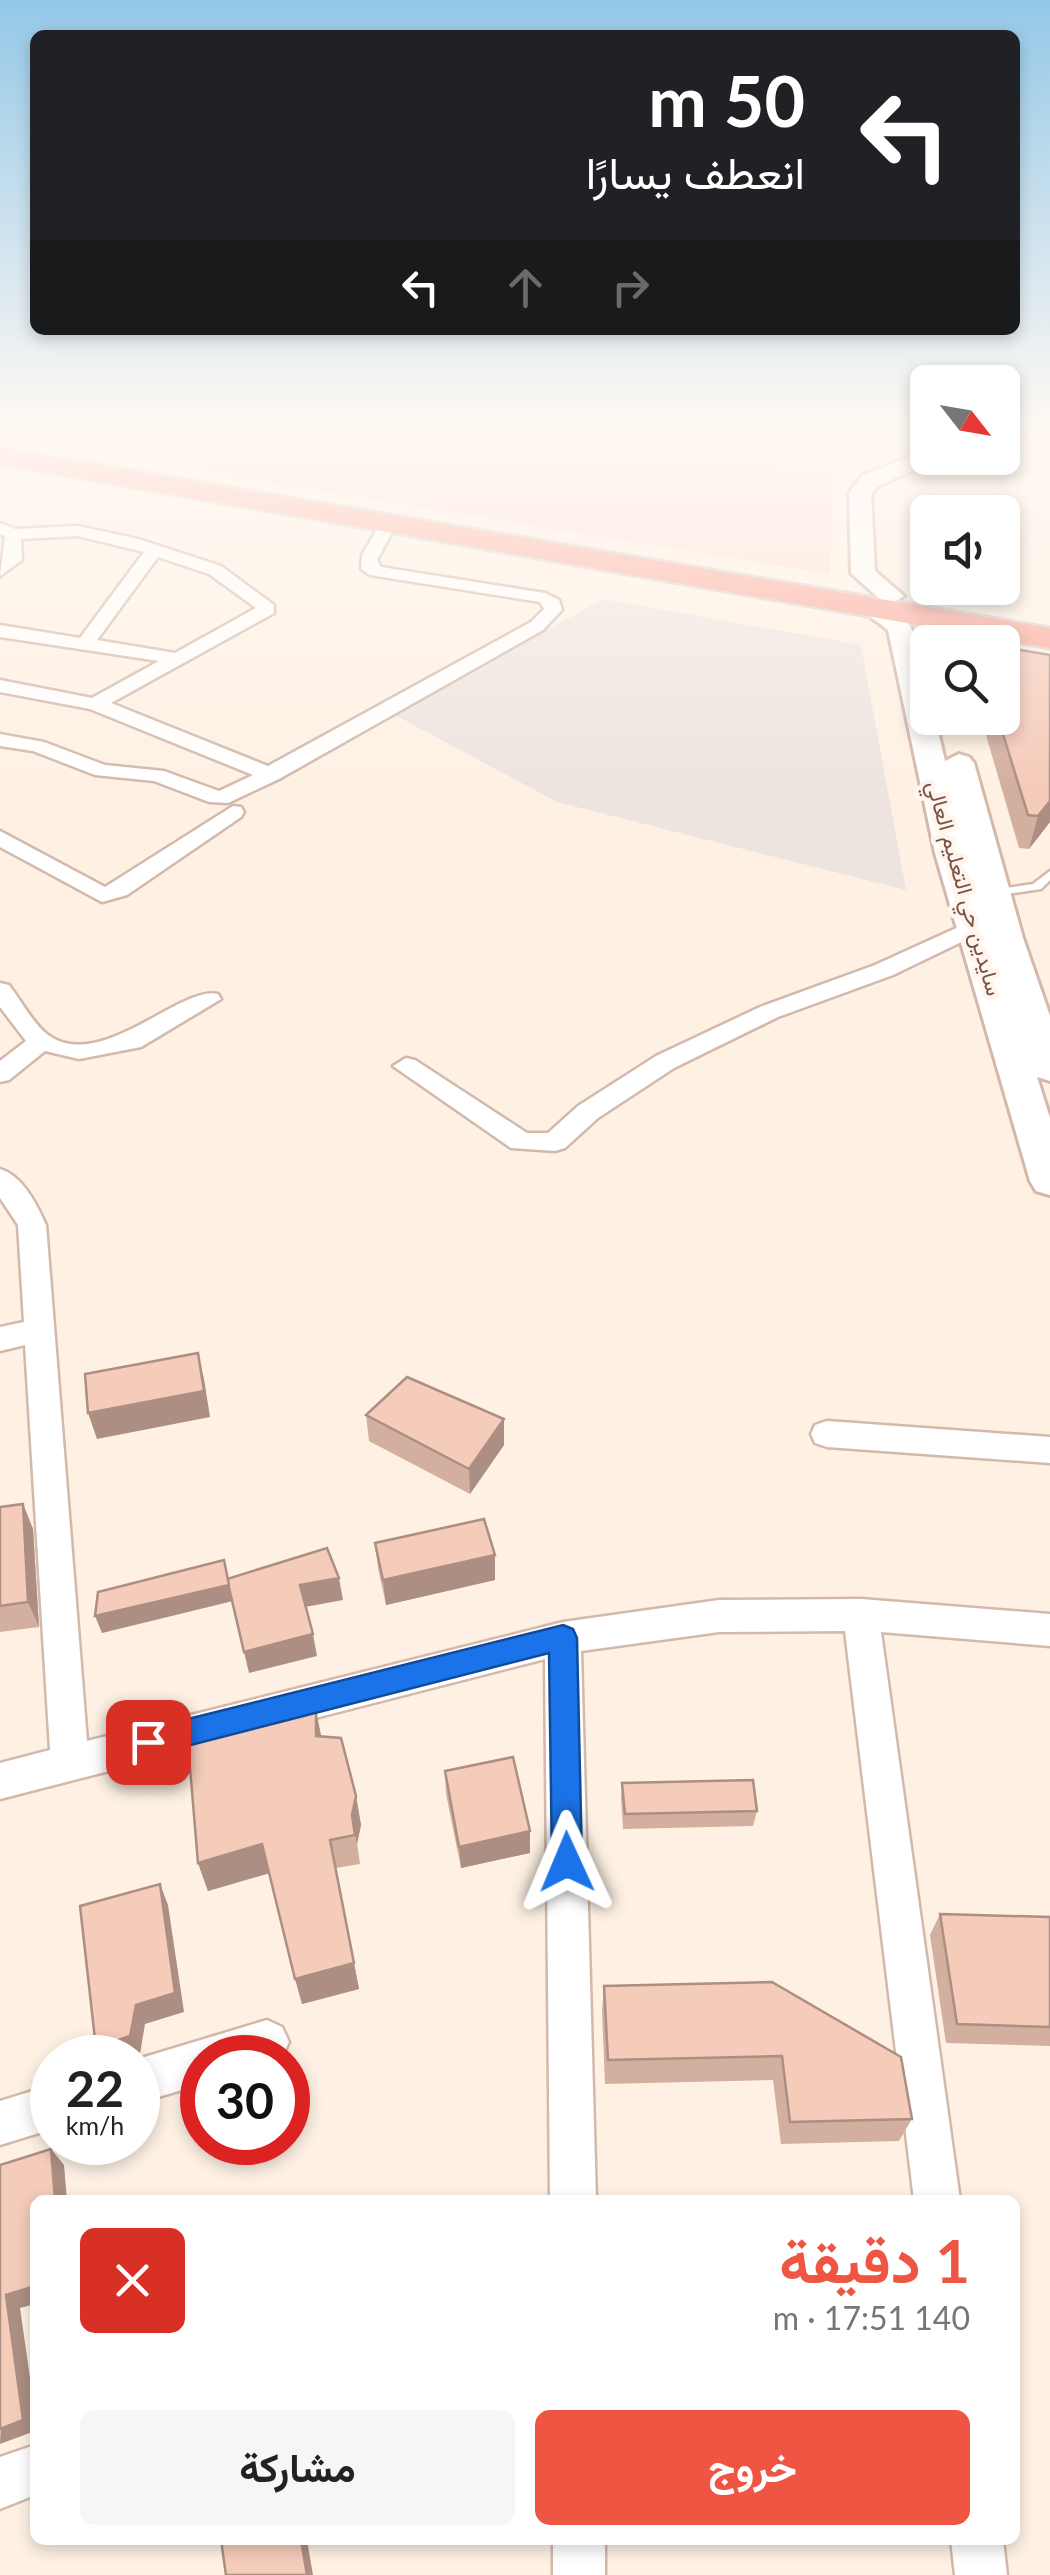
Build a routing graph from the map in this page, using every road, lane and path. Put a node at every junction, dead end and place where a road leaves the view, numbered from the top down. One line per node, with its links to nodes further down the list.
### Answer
1 (10, 547): 8 (street)
2 (143, 547): 7 (street)
3 (377, 547): 21 (street)
4 (531, 547): 9 (highway)
5 (578, 547): 9 (highway)
6 (862, 547): 9 (main road, سايدين حي التعليم العالي)
7 (154, 550): 15 (street); 16 (street)
8 (0, 570)
9 (880, 601): 10 (highway); 11 (highway); 25 (main road, سايدين حي التعليم العالي)
10 (1050, 622)
11 (961, 623): 12 (main road); 14 (highway)
12 (950, 625)
13 (0, 631): 15 (street)
14 (1050, 638)
15 (85, 644): 16 (street)
16 (174, 658): 18 (street)
17 (0, 686): 18 (street)
18 (95, 704): 21 (street)
19 (949, 735): 25 (main road, سايدين حي التعليم العالي)
20 (0, 740): 21 (street)
21 (272, 775)
22 (233, 812): 23 (street)
23 (0, 838)
24 (1050, 874): 25 (lane)
25 (979, 893): 26 (main road, سايدين حي التعليم العالي); 31 (main road, سايدين حي التعليم العالي)
26 (974, 927): 30 (street); 34 (main road, سايدين حي التعليم العالي)
27 (0, 990): 29 (street)
28 (209, 998): 29 (street)
29 (40, 1042): 32 (street)
30 (406, 1066)
31 (1050, 1069)
32 (0, 1074)
33 (0, 1179): 35 (street)
34 (1050, 1181)
35 (40, 1330): 36 (street); 42 (street)
36 (0, 1339)
37 (827, 1434): 38 (street)
38 (1050, 1450)
39 (861, 1615): 40 (street); 41 (street); 47 (street)
40 (1050, 1630)
41 (563, 1638): 42 (street); 46 (street)
42 (70, 1762): 43 (street)
43 (0, 1781)
44 (30, 2113): 45 (street)
45 (0, 2122)
46 (573, 2195)
47 (936, 2195)
48 (30, 2472): 49 (street)
49 (0, 2482)
50 (579, 2545): 52 (street)
51 (977, 2545): 53 (street)
52 (580, 2575)
53 (980, 2575)

